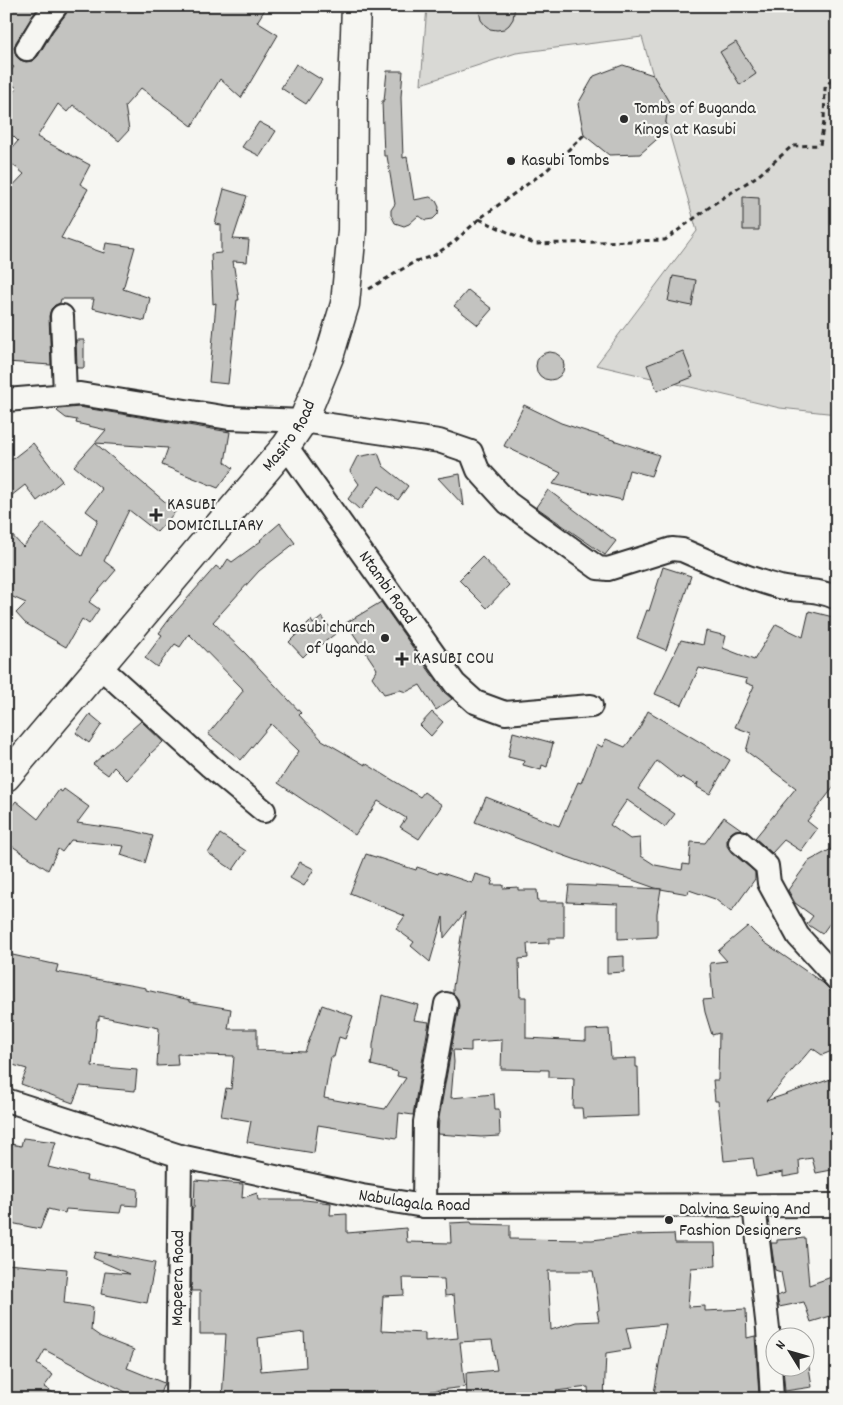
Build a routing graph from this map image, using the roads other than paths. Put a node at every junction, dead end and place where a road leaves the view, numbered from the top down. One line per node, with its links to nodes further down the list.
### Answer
1 (56, 6): 3 (street)
2 (356, 6): 7 (main road, Masiro Road)
3 (26, 49)
4 (62, 316): 5 (street)
5 (65, 395): 6 (street); 7 (street)
6 (6, 400)
7 (303, 421): 8 (main road, Masiro Road); 9 (street)
8 (286, 446): 10 (main road, Masiro Road); 11 (street, Ntambi Road)
9 (837, 598)
10 (99, 666): 12 (main road, Masiro Road); 13 (street)
11 (591, 706)
12 (6, 777)
13 (264, 812)
14 (740, 842): 15 (street)
15 (837, 979)
16 (446, 1004): 21 (street)
17 (6, 1100): 18 (street, Nabulagala Road)
18 (180, 1156): 21 (street, Nabulagala Road); 22 (street, Mapeera Road)
19 (754, 1205): 20 (street, Nabulagala Road); 21 (street, Nabulagala Road); 23 (street)
20 (837, 1205)
21 (424, 1206)
22 (177, 1399)
23 (772, 1399)

